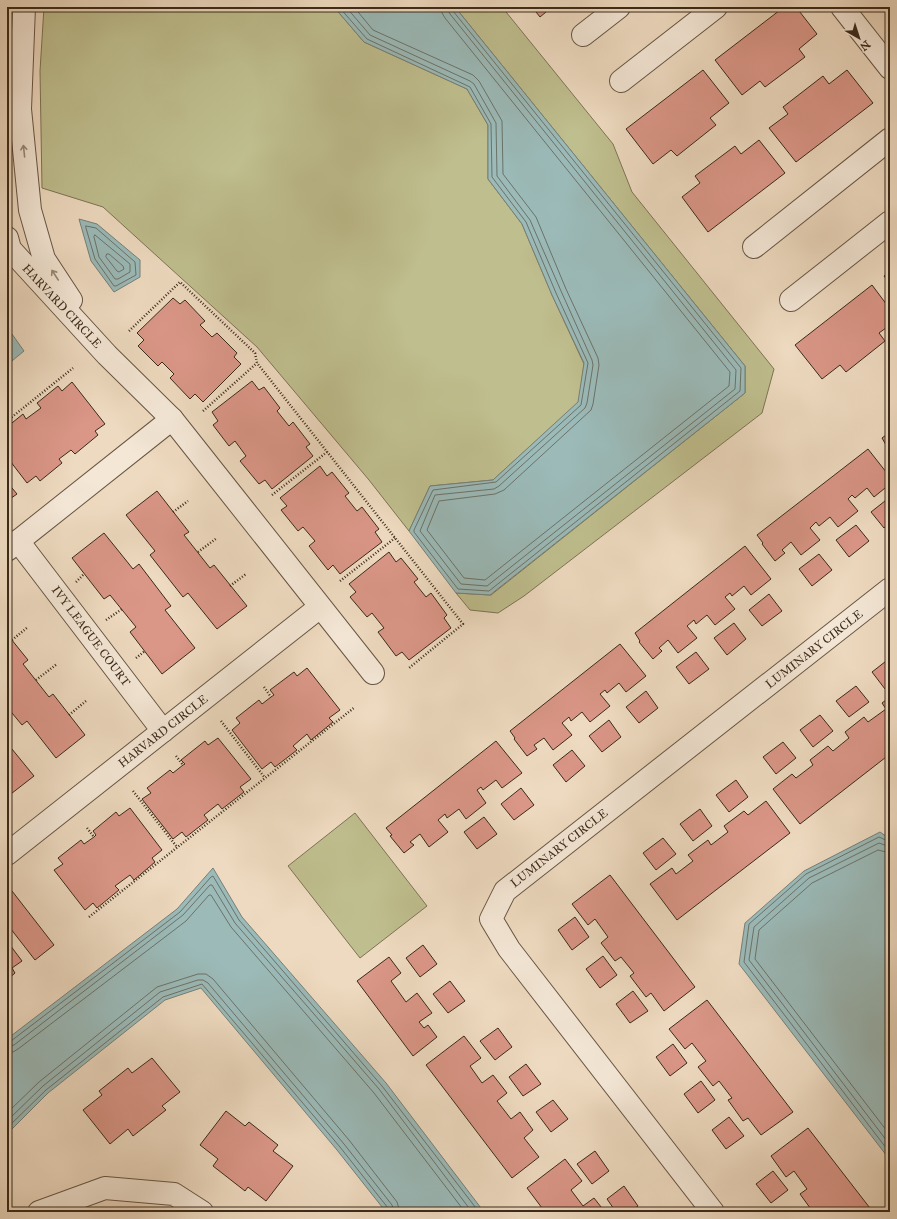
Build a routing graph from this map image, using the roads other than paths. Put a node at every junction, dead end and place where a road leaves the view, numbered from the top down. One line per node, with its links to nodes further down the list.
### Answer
1 (24, 7): 10 (street, HARVARD CIRCLE, one-way to 1)
2 (619, 7): 5 (street)
3 (716, 7): 7 (street)
4 (842, 7): 6 (street)
5 (583, 35)
6 (890, 68)
7 (621, 80)
8 (890, 139): 12 (street)
9 (890, 222): 13 (street)
10 (36, 230): 11 (street); 14 (street, HARVARD CIRCLE, one-way to 10)
11 (8, 246): 14 (street, HARVARD CIRCLE)
12 (754, 246)
13 (791, 300)
14 (107, 355): 15 (street, HARVARD CIRCLE)
15 (172, 420): 16 (street); 18 (street, HARVARD CIRCLE)
16 (12, 546): 20 (street, IVY LEAGUE COURT)
17 (890, 590): 24 (street, LUMINARY CIRCLE)
18 (320, 607): 19 (street, HARVARD CIRCLE); 20 (street, HARVARD CIRCLE)
19 (373, 673)
20 (163, 731): 21 (street, HARVARD CIRCLE)
21 (7, 854)
22 (39, 1212): 23 (street)
23 (202, 1212)
24 (713, 1212)

